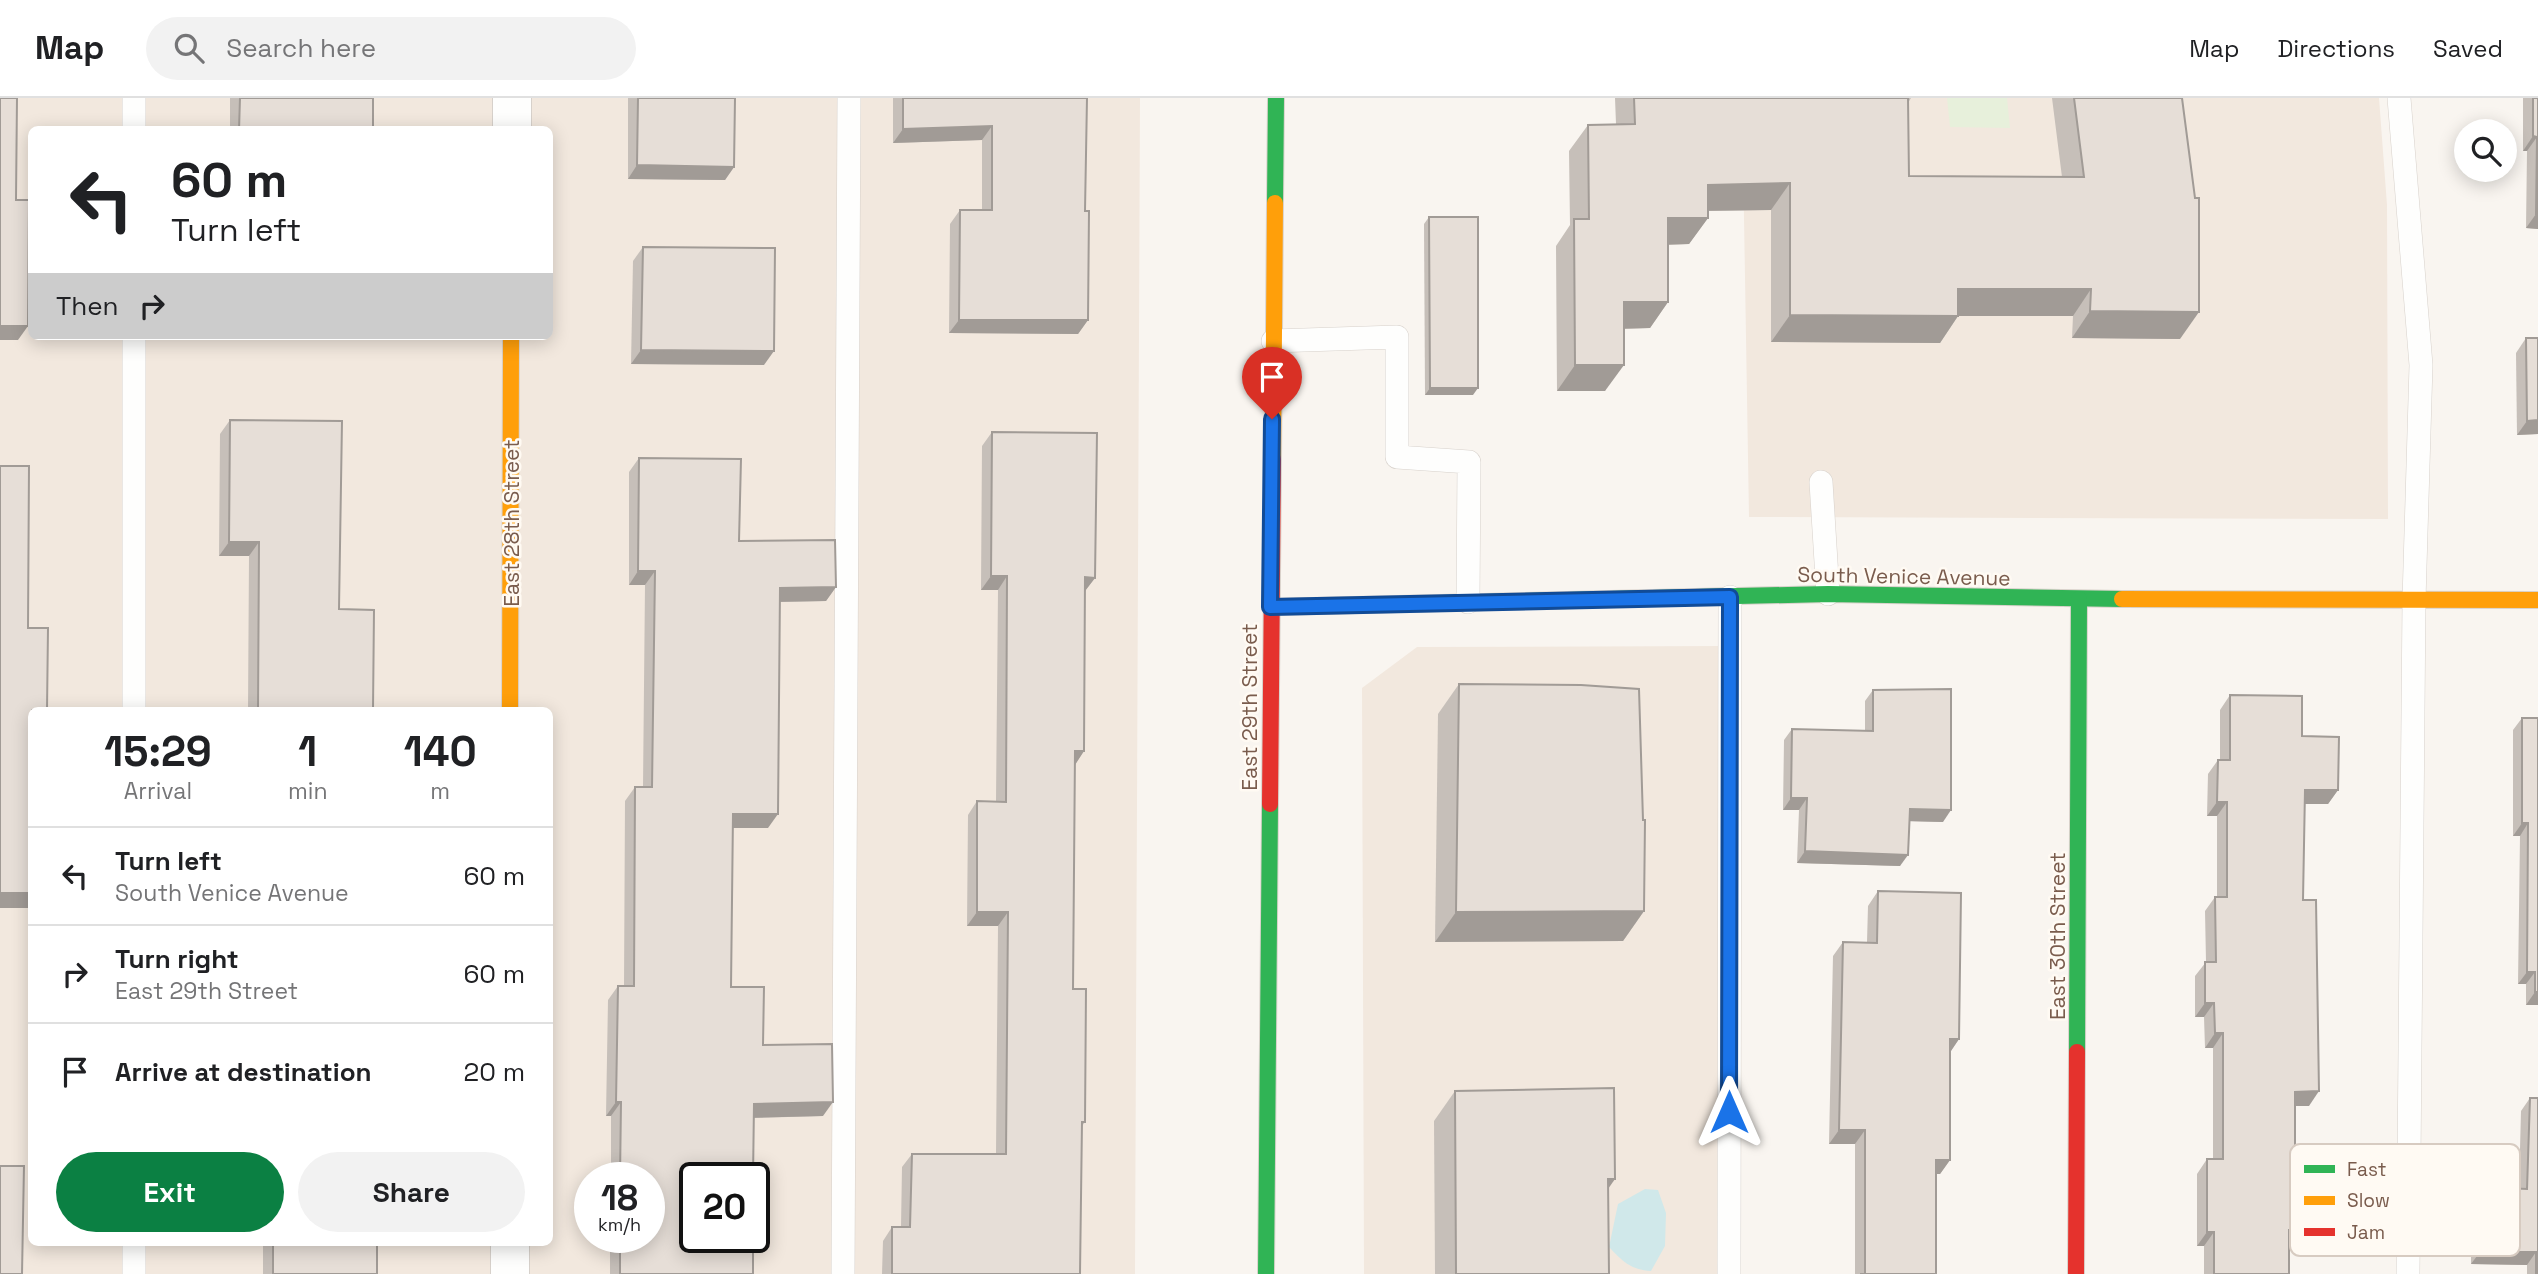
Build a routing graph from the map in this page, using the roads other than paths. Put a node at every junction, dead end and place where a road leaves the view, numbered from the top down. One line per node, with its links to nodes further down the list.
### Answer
1 (134, 98): 6 (lane)
2 (512, 98): 7 (street)
3 (849, 98): 27 (lane)
4 (1276, 98): 10 (street, East 29th Street)
5 (2399, 98): 15 (lane)
6 (134, 126)
7 (512, 126)
8 (134, 340): 19 (lane)
9 (511, 340): 20 (street, East 28th Street)
10 (1273, 341): 17 (lane); 18 (street, East 29th Street)
11 (1821, 482): 12 (lane)
12 (1828, 594): 13 (street, South Venice Avenue); 14 (street, South Venice Avenue)
13 (1730, 597): 17 (street, South Venice Avenue); 29 (lane)
14 (2079, 599): 15 (street, South Venice Avenue); 30 (street, East 30th Street)
15 (2414, 600): 16 (street, South Venice Avenue); 21 (lane)
16 (2538, 600)
17 (1468, 602): 18 (street, South Venice Avenue)
18 (1270, 607): 28 (street, East 29th Street)
19 (134, 707)
20 (510, 707)
21 (2409, 1144)
22 (134, 1246): 25 (lane)
23 (510, 1246): 26 (street)
24 (2408, 1256): 31 (lane)
25 (134, 1274)
26 (509, 1274)
27 (842, 1274)
28 (1266, 1274)
29 (1729, 1274)
30 (2076, 1274)
31 (2408, 1274)

